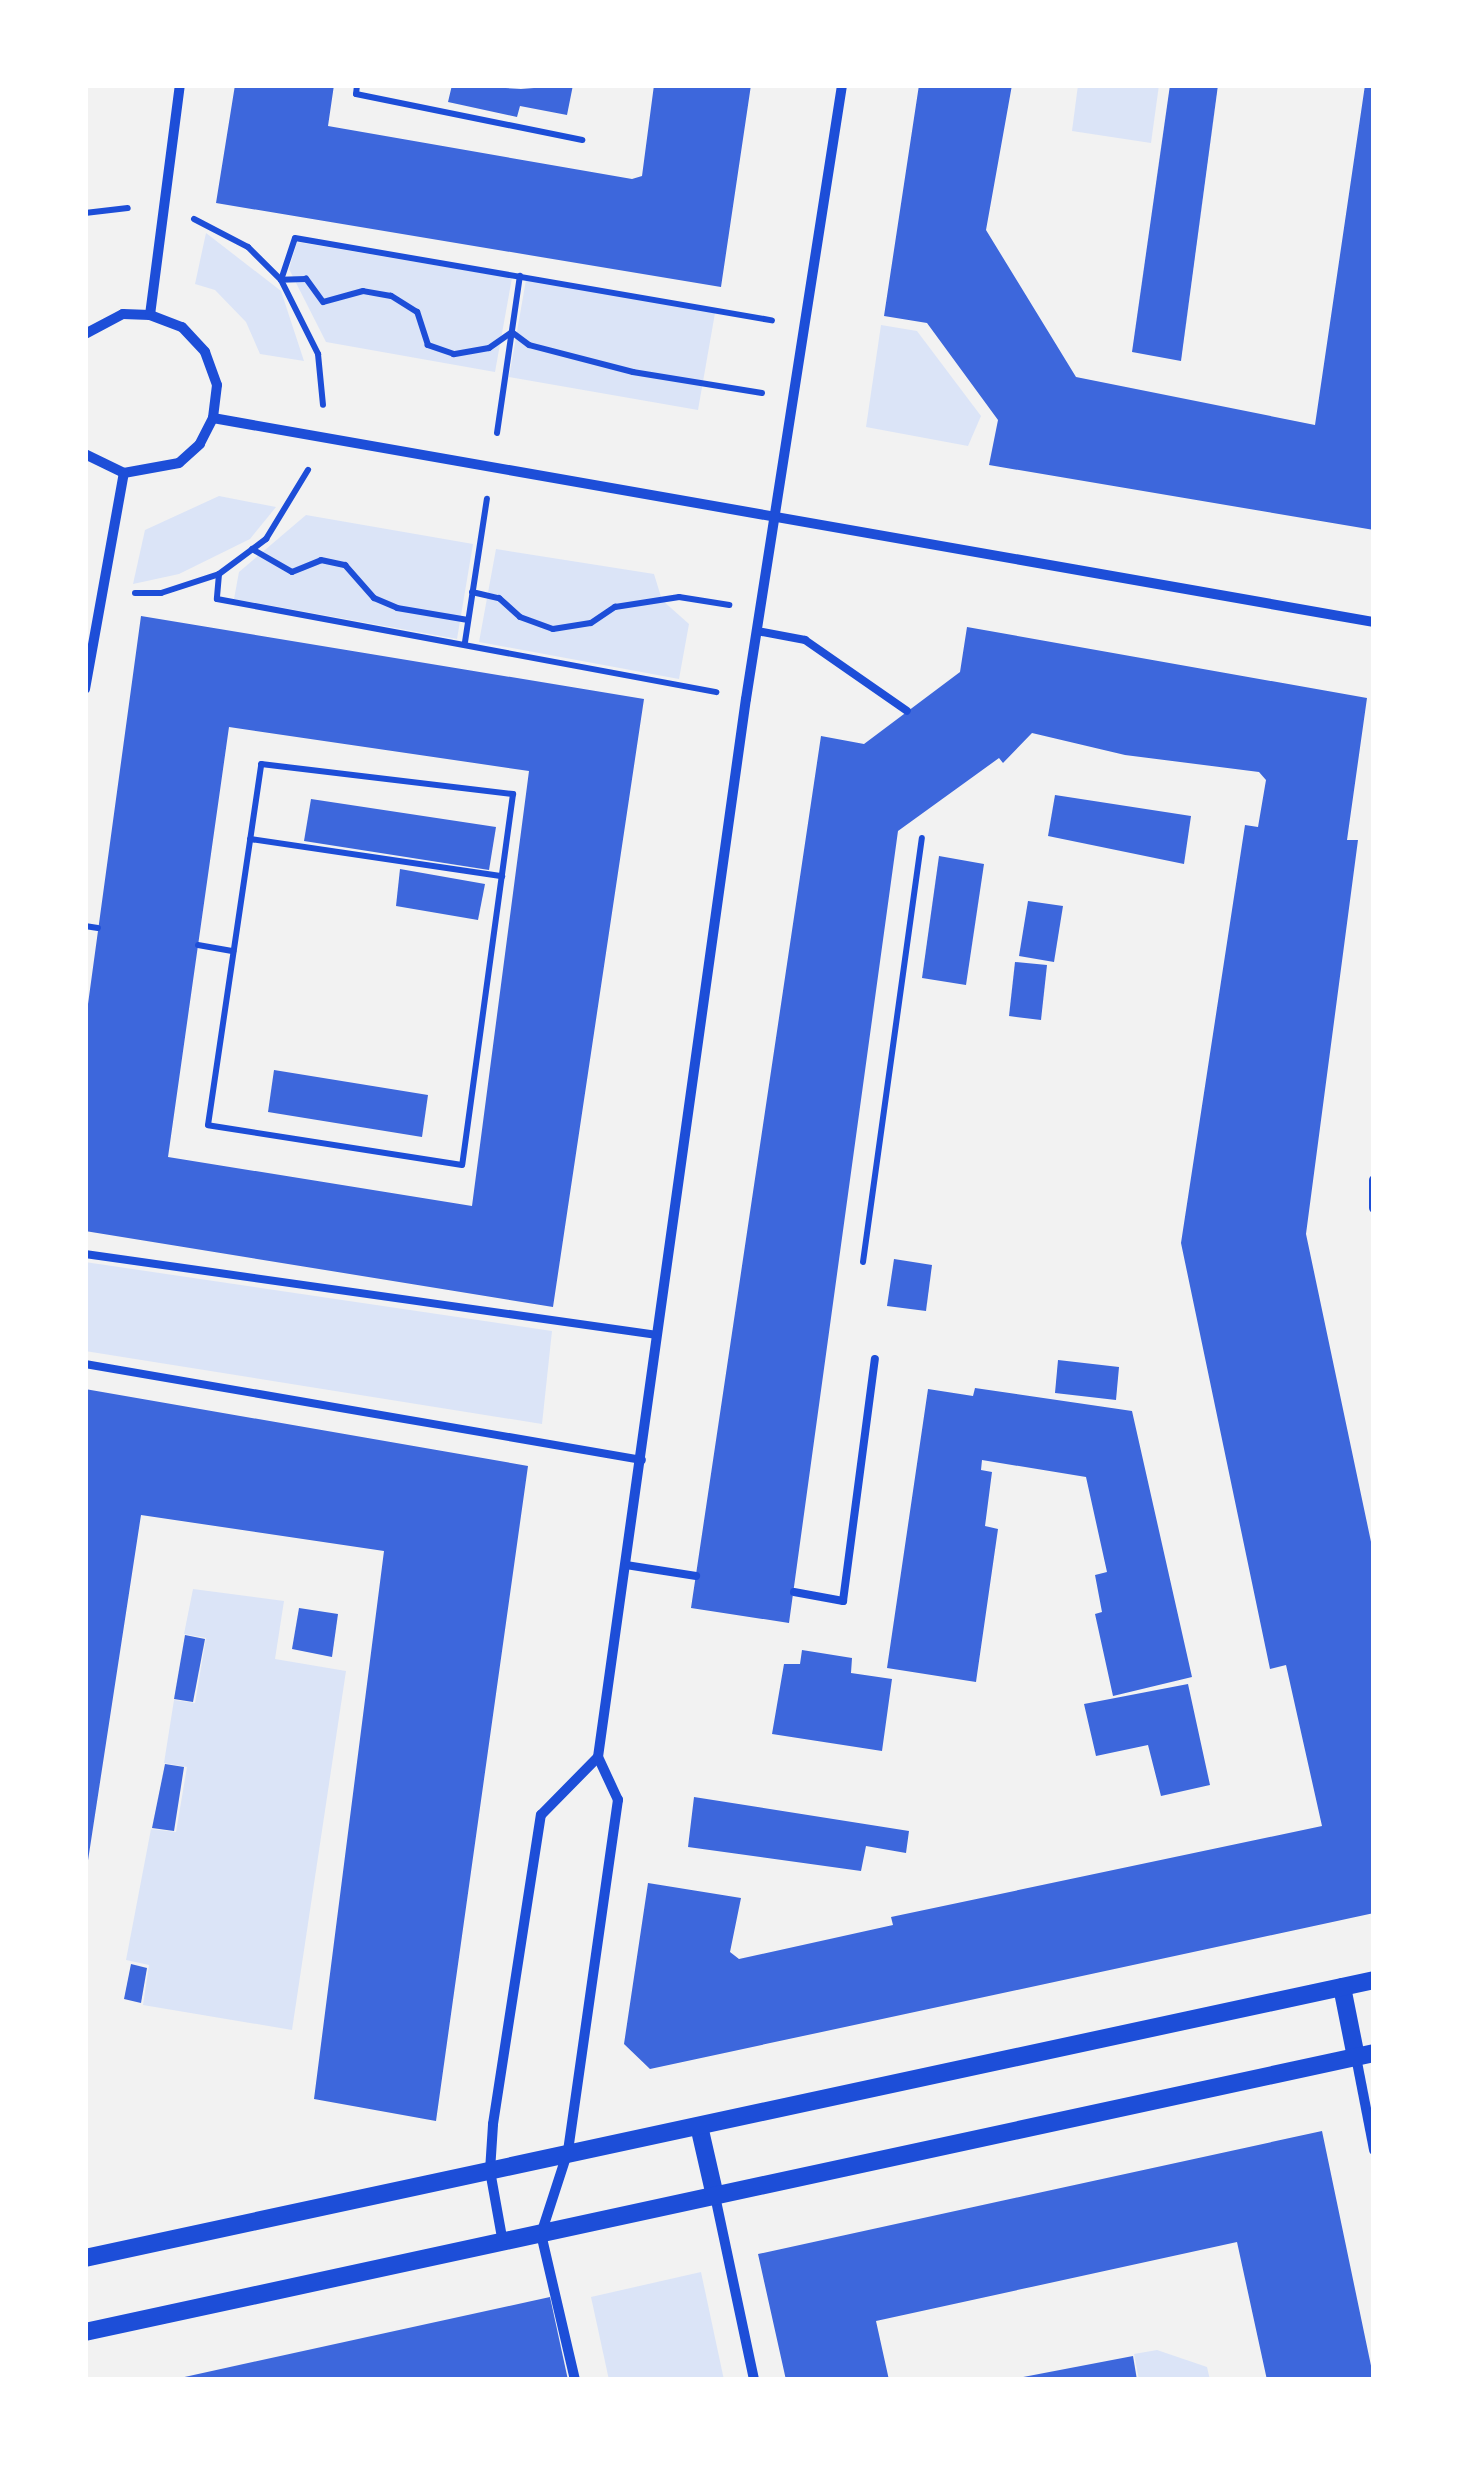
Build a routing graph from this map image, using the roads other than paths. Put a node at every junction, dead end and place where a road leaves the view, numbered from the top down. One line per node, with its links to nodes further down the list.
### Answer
1 (180, 85): 3 (street)
2 (842, 85): 8 (street)
3 (150, 315): 4 (street); 5 (street)
4 (85, 334)
5 (213, 418): 7 (street); 8 (street)
6 (85, 454): 7 (street)
7 (124, 473): 11 (street)
8 (775, 516): 9 (street); 10 (street)
9 (1374, 622)
10 (757, 631): 12 (lane); 16 (street)
11 (85, 689)
12 (907, 711)
13 (1374, 1180): 14 (street)
14 (1374, 1208)
15 (85, 1254): 16 (lane)
16 (656, 1336): 19 (street)
17 (875, 1359): 22 (lane)
18 (85, 1364): 19 (lane)
19 (642, 1460): 20 (street)
20 (626, 1565): 21 (lane); 23 (street)
21 (696, 1576)
22 (794, 1592)
23 (598, 1757): 29 (street); 30 (street)
24 (1374, 1980): 25 (street)
25 (1342, 1988): 26 (street); 27 (street)
26 (1365, 2055): 28 (street); 31 (street)
27 (698, 2126): 29 (street); 31 (street)
28 (1374, 2150)
29 (568, 2151): 30 (street); 32 (street)
30 (490, 2171): 33 (street); 34 (street)
31 (714, 2196): 32 (street); 37 (street)
32 (541, 2234): 33 (street); 36 (street)
33 (503, 2242): 35 (street)
34 (85, 2258)
35 (85, 2332)
36 (575, 2380)
37 (754, 2380)

